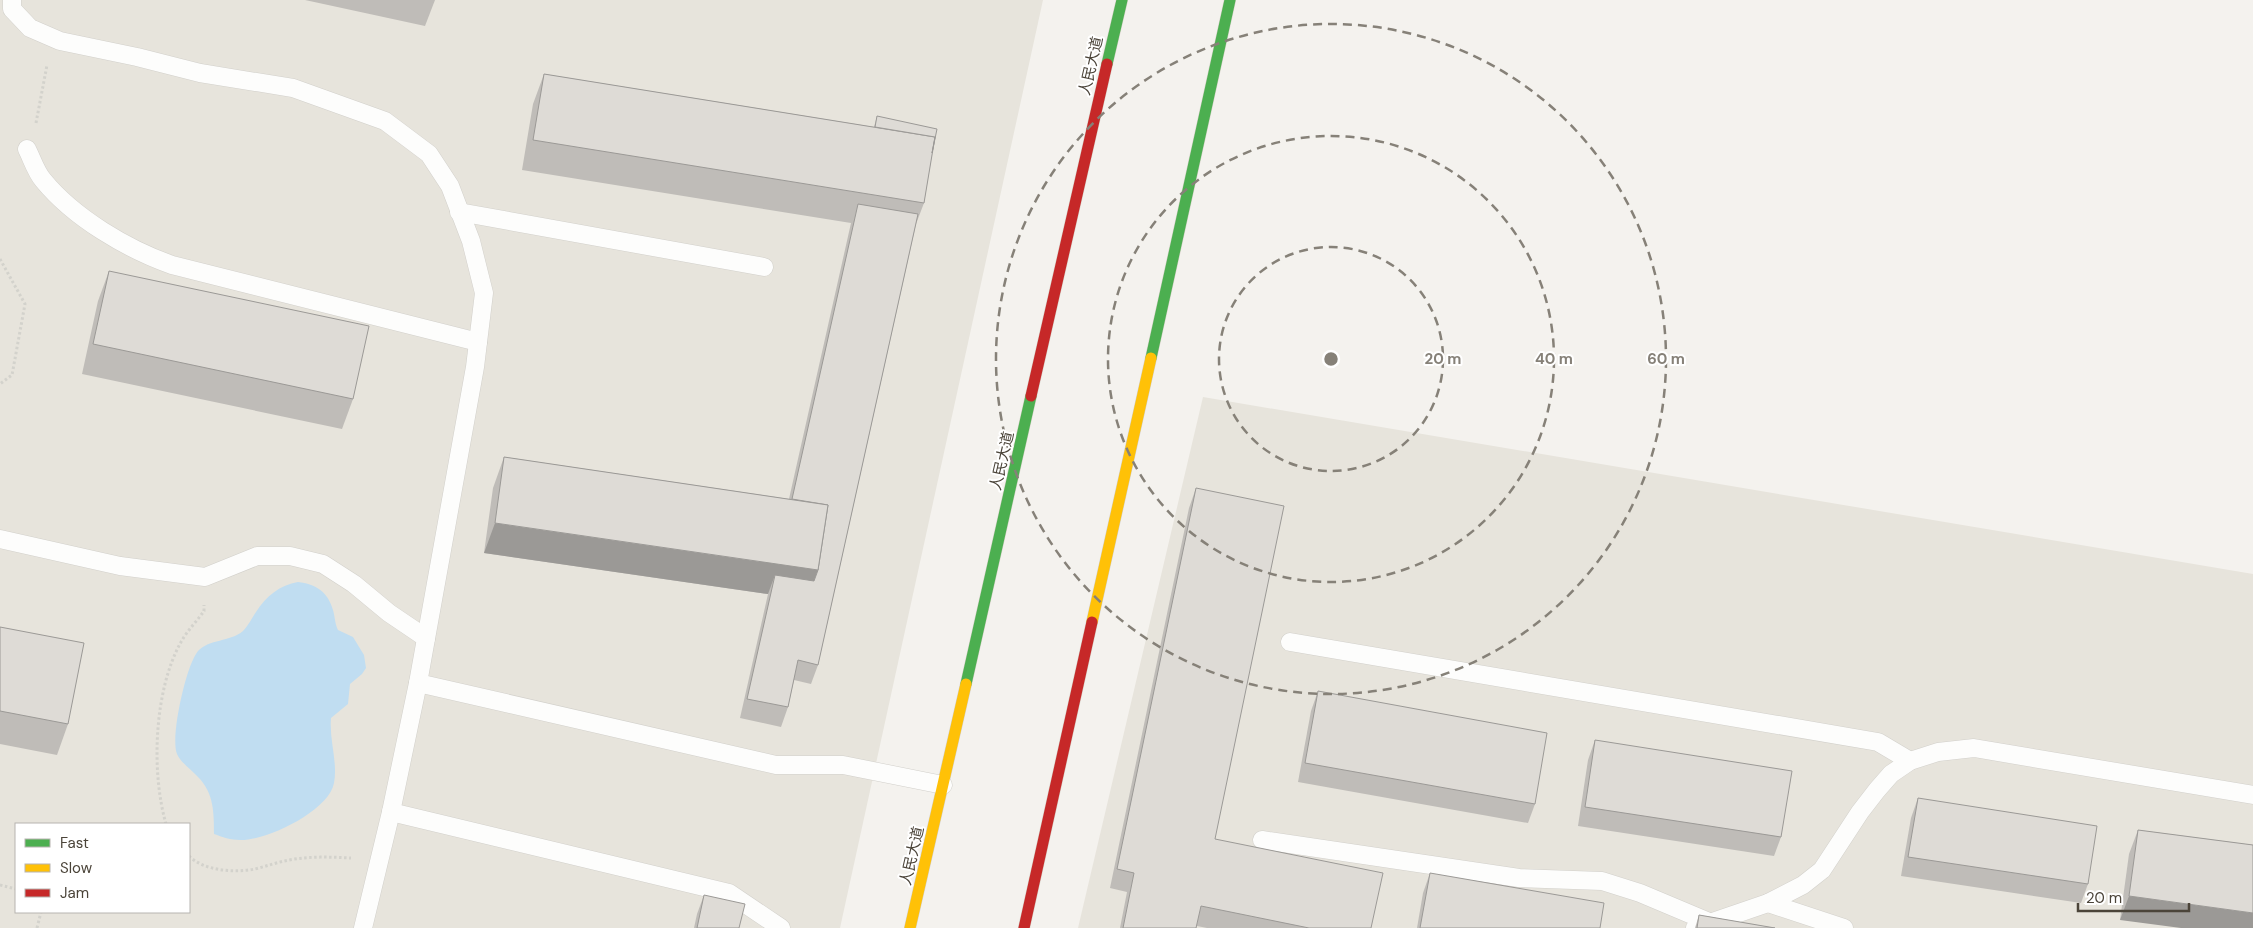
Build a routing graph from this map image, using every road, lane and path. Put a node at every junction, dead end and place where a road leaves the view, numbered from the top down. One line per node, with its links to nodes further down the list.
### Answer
1 (12, 0): 4 (lane)
2 (1122, 0): 17 (main road, 人民大道)
3 (1230, 0): 33 (main road)
4 (52, 38): 5 (path); 6 (lane)
5 (27, 149): 9 (lane)
6 (460, 212): 8 (lane); 9 (lane)
7 (0, 259): 10 (path)
8 (764, 267)
9 (478, 342): 13 (lane)
10 (0, 384)
11 (0, 539): 12 (lane)
12 (205, 577): 13 (lane); 20 (path)
13 (426, 638): 15 (lane)
14 (1290, 642): 16 (lane)
15 (418, 683): 17 (lane); 19 (lane)
16 (1910, 761): 18 (lane); 26 (lane)
17 (943, 785): 32 (main road, 人民大道)
18 (2253, 795)
19 (391, 812): 23 (lane); 31 (lane)
20 (166, 823)
21 (1262, 840): 28 (lane)
22 (190, 857): 23 (path)
23 (380, 859): 30 (lane)
24 (0, 885): 25 (path)
25 (15, 889)
26 (1768, 902): 28 (lane); 34 (lane)
27 (41, 913): 29 (path)
28 (1702, 925)
29 (37, 928)
30 (363, 928)
31 (781, 928)
32 (910, 928)
33 (1024, 928)
34 (1844, 928)

